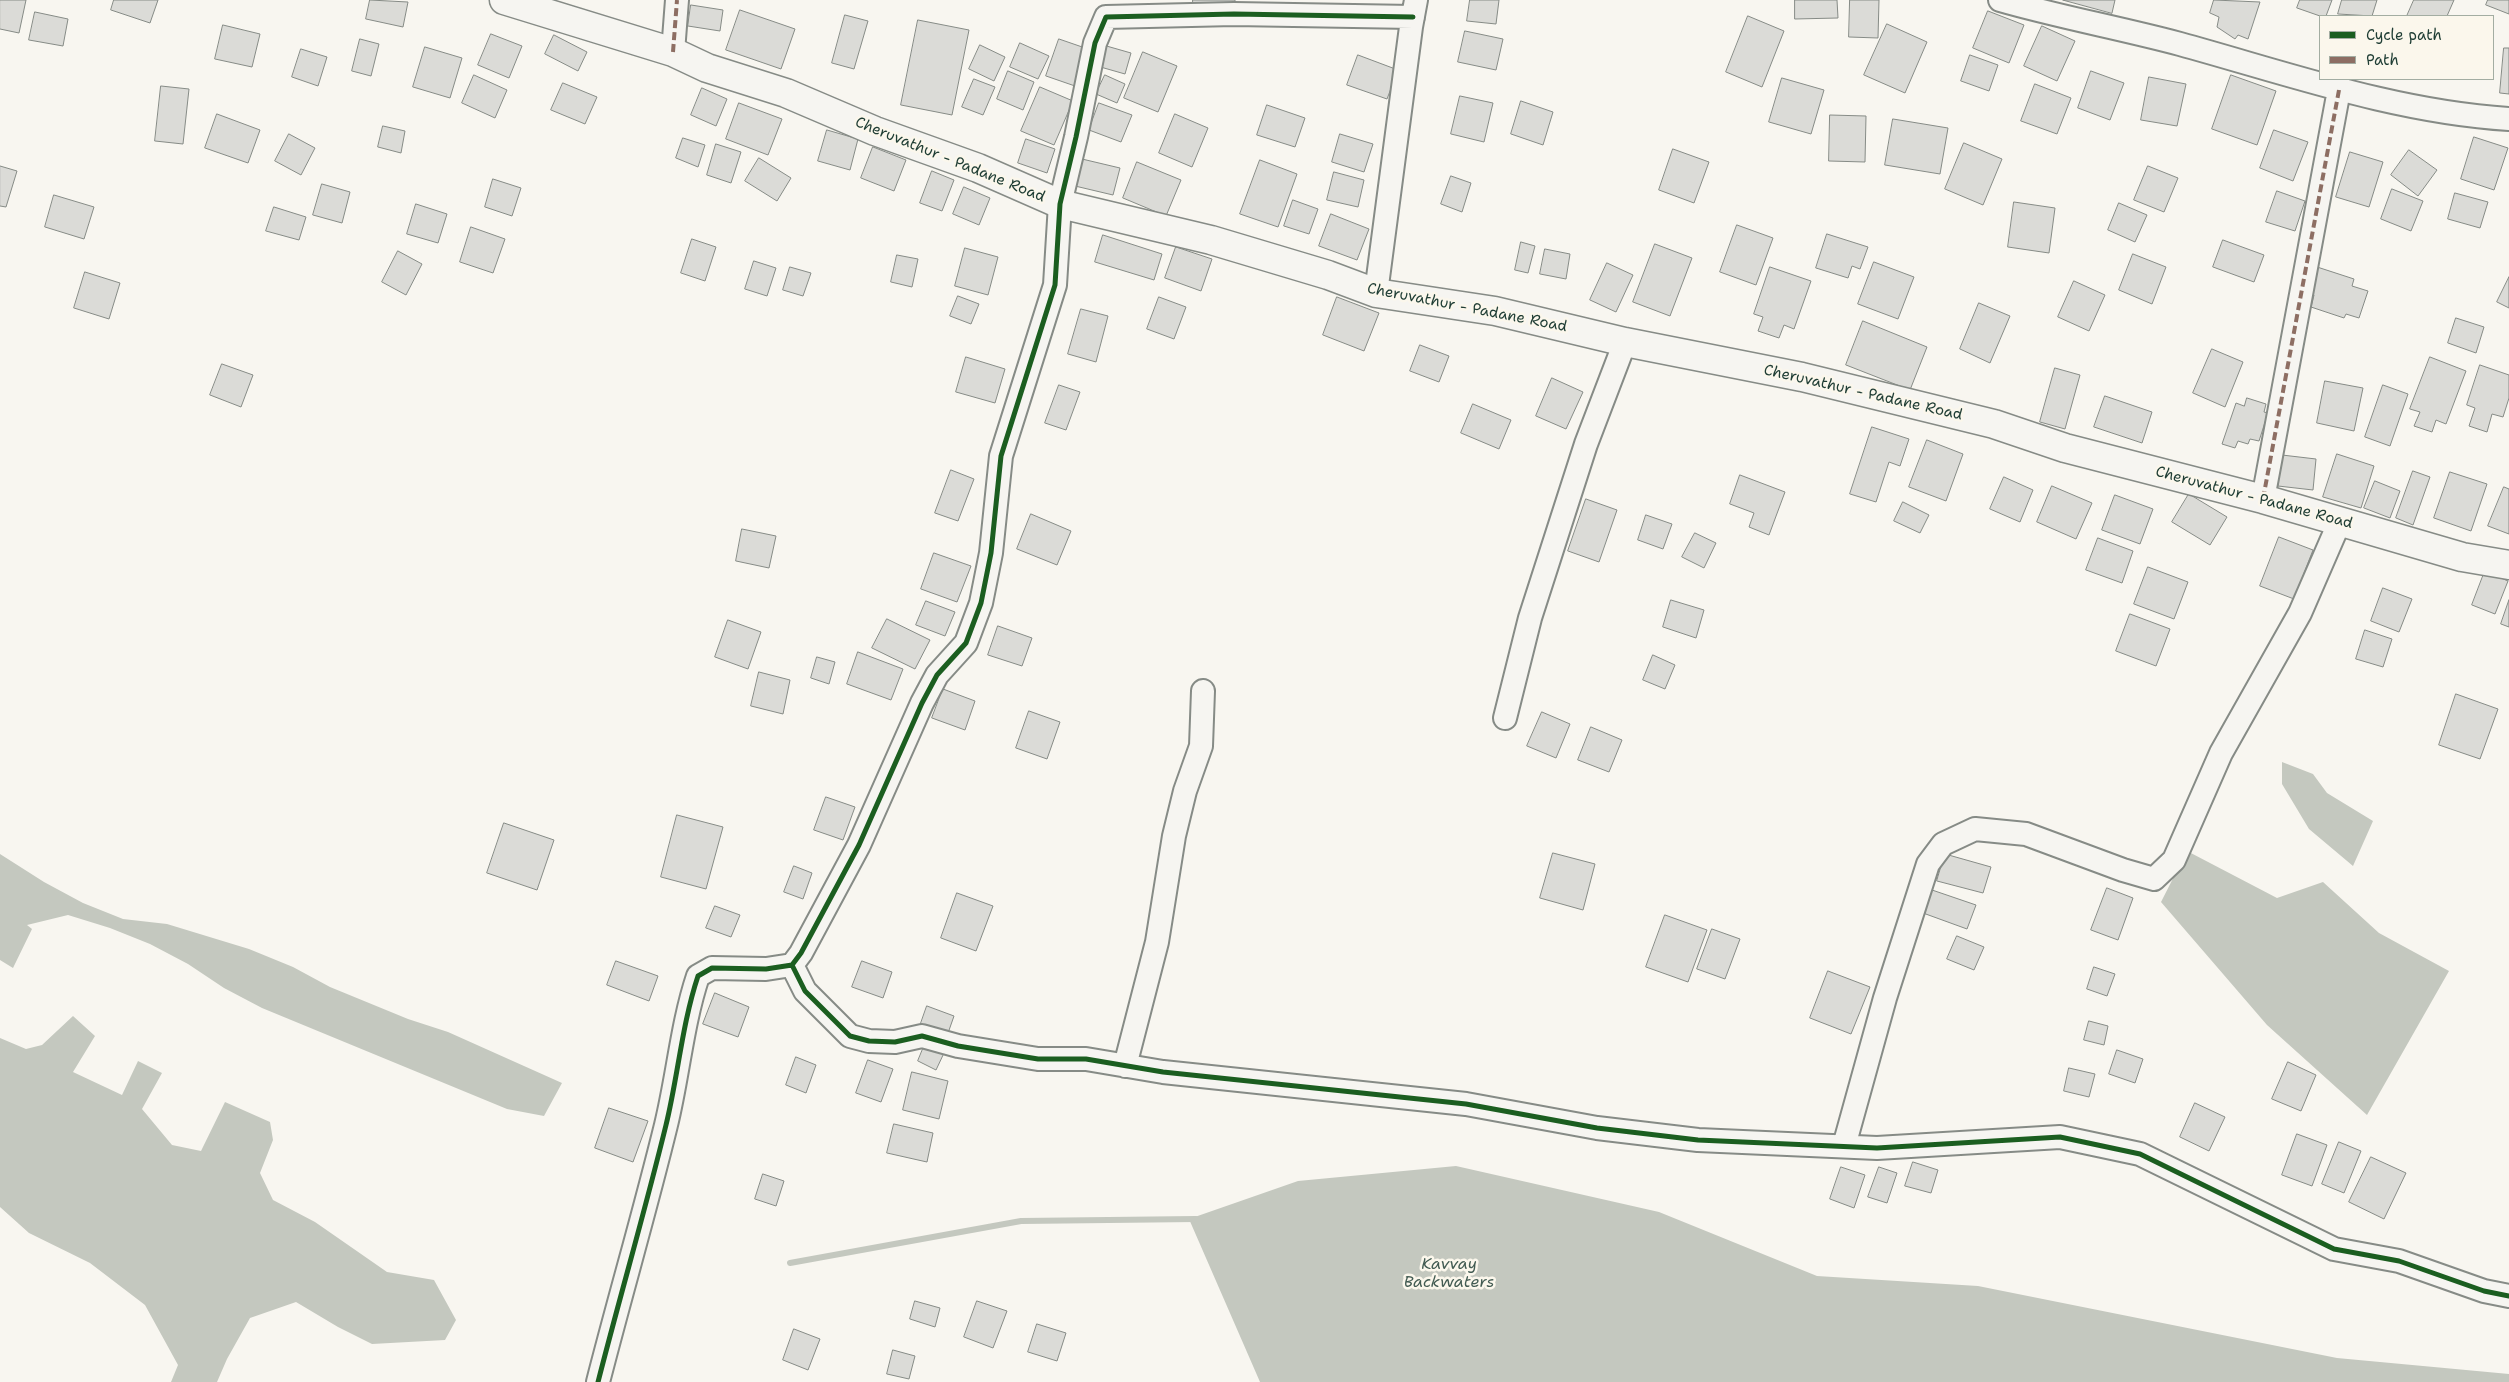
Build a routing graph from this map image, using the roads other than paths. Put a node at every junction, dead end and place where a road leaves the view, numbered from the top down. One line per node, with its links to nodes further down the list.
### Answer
1 (504, 0): 6 (main road, Cheruvathur - Padane Road)
2 (677, 0): 6 (street)
3 (2000, 0): 7 (street)
4 (1104, 9): 5 (street); 9 (street)
5 (1415, 9): 10 (street)
6 (672, 52): 9 (main road, Cheruvathur - Padane Road)
7 (2339, 90): 8 (street); 12 (street)
8 (2509, 120)
9 (1060, 204): 10 (main road, Cheruvathur - Padane Road); 17 (street)
10 (1376, 293): 11 (main road, Cheruvathur - Padane Road)
11 (1625, 342): 12 (main road, Cheruvathur - Padane Road); 16 (street)
12 (2263, 499): 13 (main road, Cheruvathur - Padane Road)
13 (2340, 521): 14 (main road, Cheruvathur - Padane Road); 19 (street)
14 (2509, 565)
15 (1203, 692): 18 (street)
16 (1506, 718)
17 (792, 965): 18 (street); 21 (street)
18 (1125, 1066): 19 (street)
19 (1844, 1146): 20 (street)
20 (2509, 1296)
21 (598, 1382)

